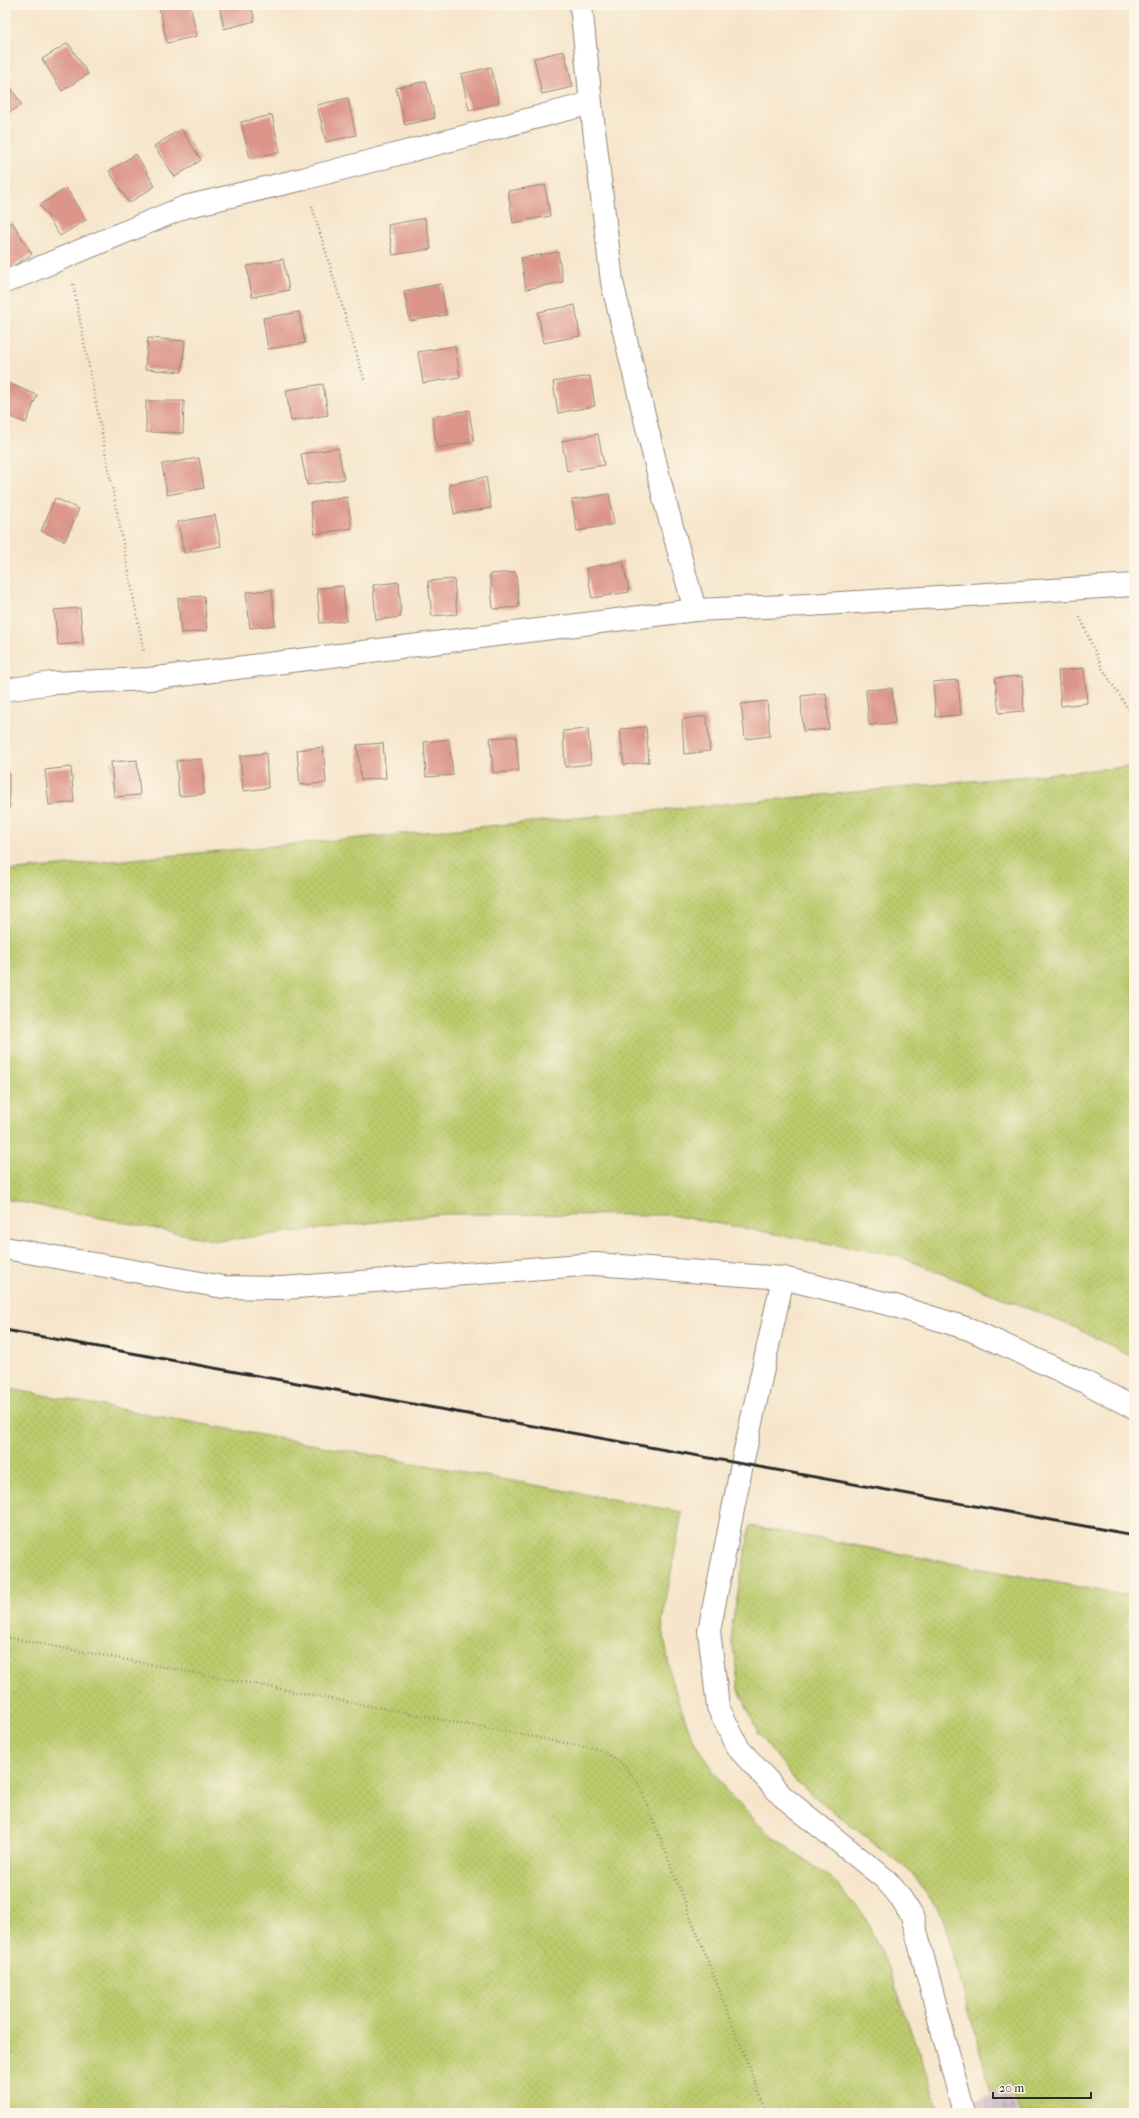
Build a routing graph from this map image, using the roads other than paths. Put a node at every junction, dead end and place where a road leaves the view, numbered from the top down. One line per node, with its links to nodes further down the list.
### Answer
1 (581, 5): 2 (street)
2 (591, 103): 3 (street); 5 (street)
3 (5, 282)
4 (1134, 585): 5 (street)
5 (695, 610): 6 (street)
6 (5, 690)
7 (5, 1248): 8 (street)
8 (783, 1278): 9 (street); 10 (street)
9 (1134, 1408)
10 (964, 2113)

